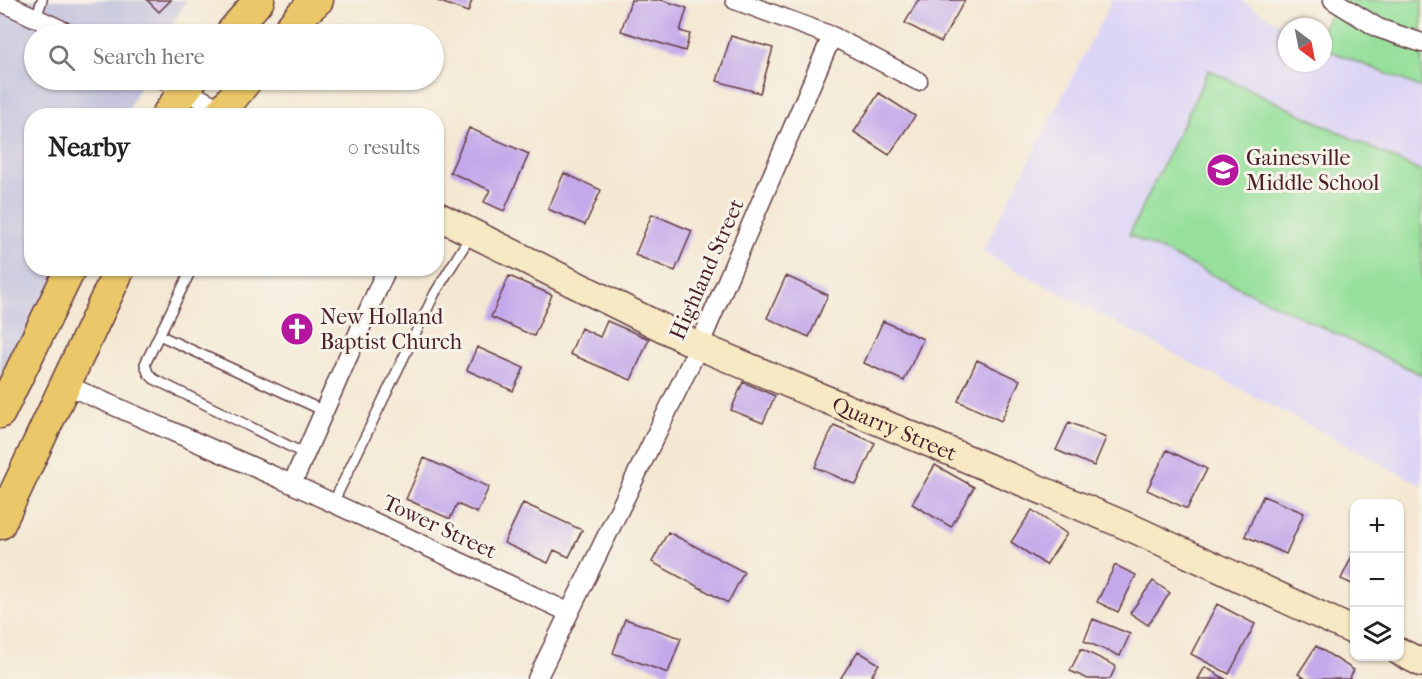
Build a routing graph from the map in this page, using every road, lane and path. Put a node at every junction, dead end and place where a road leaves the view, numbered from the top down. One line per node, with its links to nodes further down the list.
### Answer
1 (42, 0): 7 (lane)
2 (259, 0): 9 (main road)
3 (318, 0): 10 (main road)
4 (735, 0): 11 (street)
5 (1333, 0): 12 (street)
6 (0, 1): 7 (street)
7 (36, 18): 8 (street)
8 (49, 24)
9 (239, 24)
10 (293, 24)
11 (832, 36): 13 (street); 27 (street, Highland Street)
12 (1422, 43)
13 (918, 81)
14 (177, 90): 17 (main road)
15 (190, 90): 18 (street)
16 (240, 90): 19 (main road)
17 (169, 108)
18 (215, 108)
19 (228, 108)
20 (444, 219): 21 (street, Quarry Street)
21 (472, 233): 27 (street, Quarry Street); 33 (lane)
22 (67, 276): 30 (main road)
23 (116, 276): 28 (main road)
24 (188, 276): 26 (lane)
25 (383, 276): 29 (street)
26 (159, 335): 29 (lane); 31 (lane)
27 (699, 346): 35 (street, Highland Street); 36 (street, Quarry Street)
28 (64, 384): 32 (street, Tower Street); 34 (main road)
29 (324, 411): 31 (street)
30 (0, 413)
31 (305, 454): 32 (street)
32 (292, 484): 33 (street, Tower Street)
33 (333, 503): 35 (street, Tower Street)
34 (0, 524)
35 (568, 612): 39 (street, Highland Street)
36 (1350, 630)
37 (1404, 654): 38 (street)
38 (1422, 663)
39 (537, 679)

